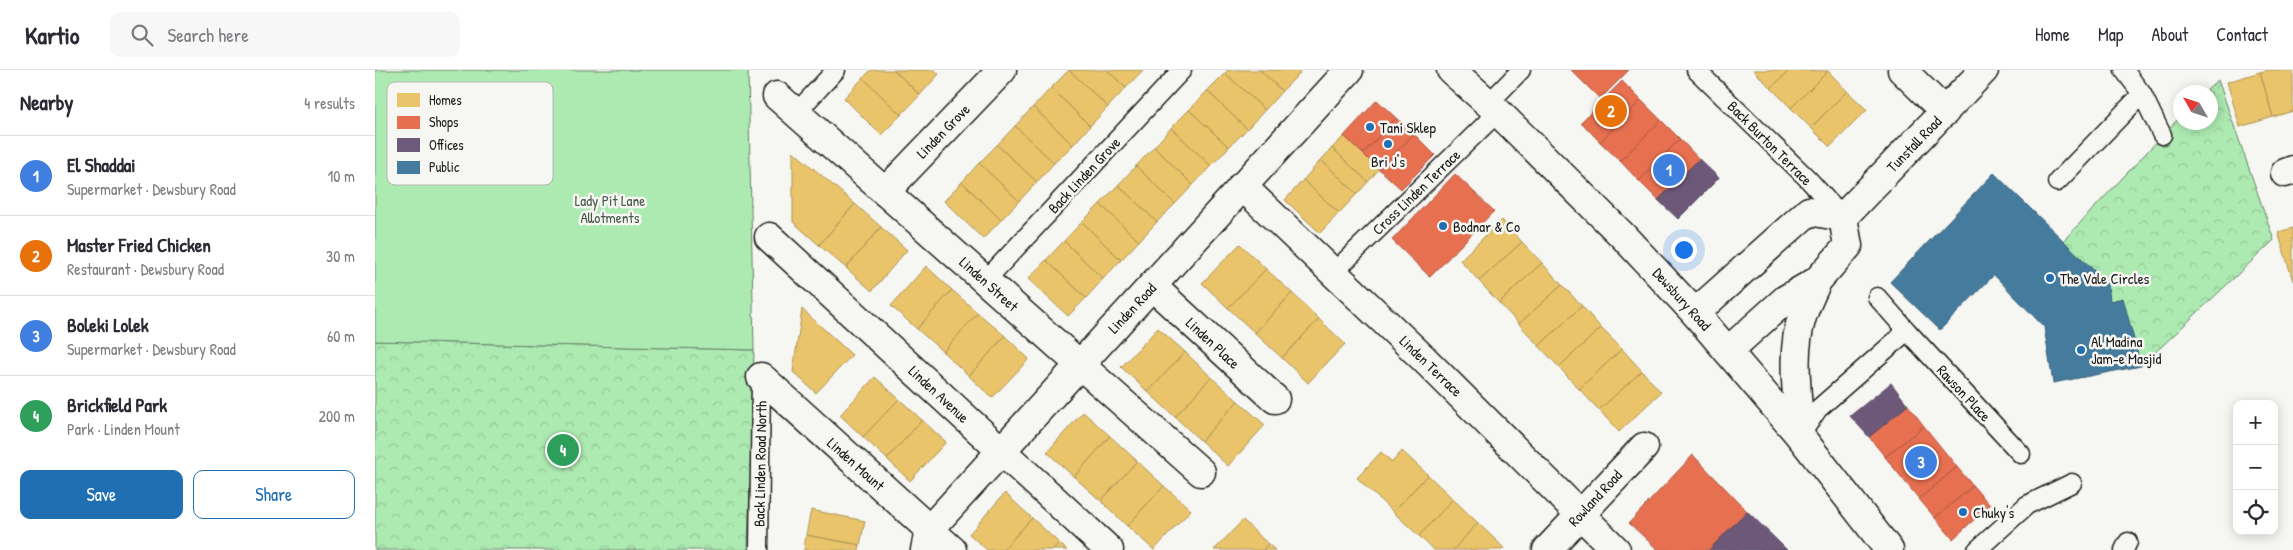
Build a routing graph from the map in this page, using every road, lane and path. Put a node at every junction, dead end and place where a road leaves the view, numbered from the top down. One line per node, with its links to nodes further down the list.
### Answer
1 (836, 70): 12 (lane)
2 (1001, 70): 18 (street, Linden Grove)
3 (1182, 70): 22 (lane, Back Linden Grove)
4 (1451, 70): 13 (street, Dewsbury Road)
5 (1521, 70): 13 (lane, Cross Linden Terrace)
6 (1697, 70): 19 (lane, Back Burton Terrace)
7 (1902, 70): 14 (street)
8 (1985, 70): 14 (street, Tunstall Road)
9 (2124, 70): 11 (lane)
10 (1347, 72): 17 (street, Linden Road)
11 (2142, 94): 15 (lane); 16 (lane)
12 (786, 105): 18 (street, Linden Street)
13 (1493, 108): 21 (lane, Cross Linden Terrace); 26 (street, Dewsbury Road)
14 (1945, 112): 19 (street, Tunstall Road)
15 (2162, 135)
16 (2057, 182)
17 (1242, 186): 21 (street, Linden Terrace); 24 (street, Linden Road)
18 (885, 192): 22 (street, Linden Street)
19 (1843, 217): 23 (street); 26 (street)
20 (769, 237): 34 (street, Linden Avenue)
21 (1334, 272): 38 (street, Linden Terrace)
22 (985, 281): 29 (street, Linden Street)
23 (1817, 281): 28 (street); 32 (street)
24 (1152, 286): 29 (street, Linden Road); 31 (street, Linden Place)
25 (1877, 297): 27 (lane, Rawson Place)
26 (1695, 312): 28 (street, Dewsbury Road)
27 (1907, 332): 32 (lane); 35 (lane, Rawson Place)
28 (1728, 351): 32 (street, Dewsbury Road)
29 (1079, 365): 34 (street, Linden Road); 36 (street, Linden Street)
30 (761, 377): 39 (street, Linden Mount); 40 (lane, Back Linden Road North)
31 (1275, 399)
32 (1800, 436): 45 (street, Dewsbury Road)
33 (1643, 447): 38 (street, Rowland Road)
34 (1001, 451): 39 (street, Linden Road); 42 (street, Linden Avenue)
35 (2021, 454)
36 (1201, 472)
37 (2072, 483): 46 (lane)
38 (1581, 514): 43 (street, Rowland Road); 44 (street, Linden Terrace)
39 (927, 540): 41 (street, Linden Mount)
40 (759, 550)
41 (951, 550)
42 (1109, 550)
43 (1547, 550)
44 (1617, 550)
45 (1889, 550)
46 (1977, 550)

